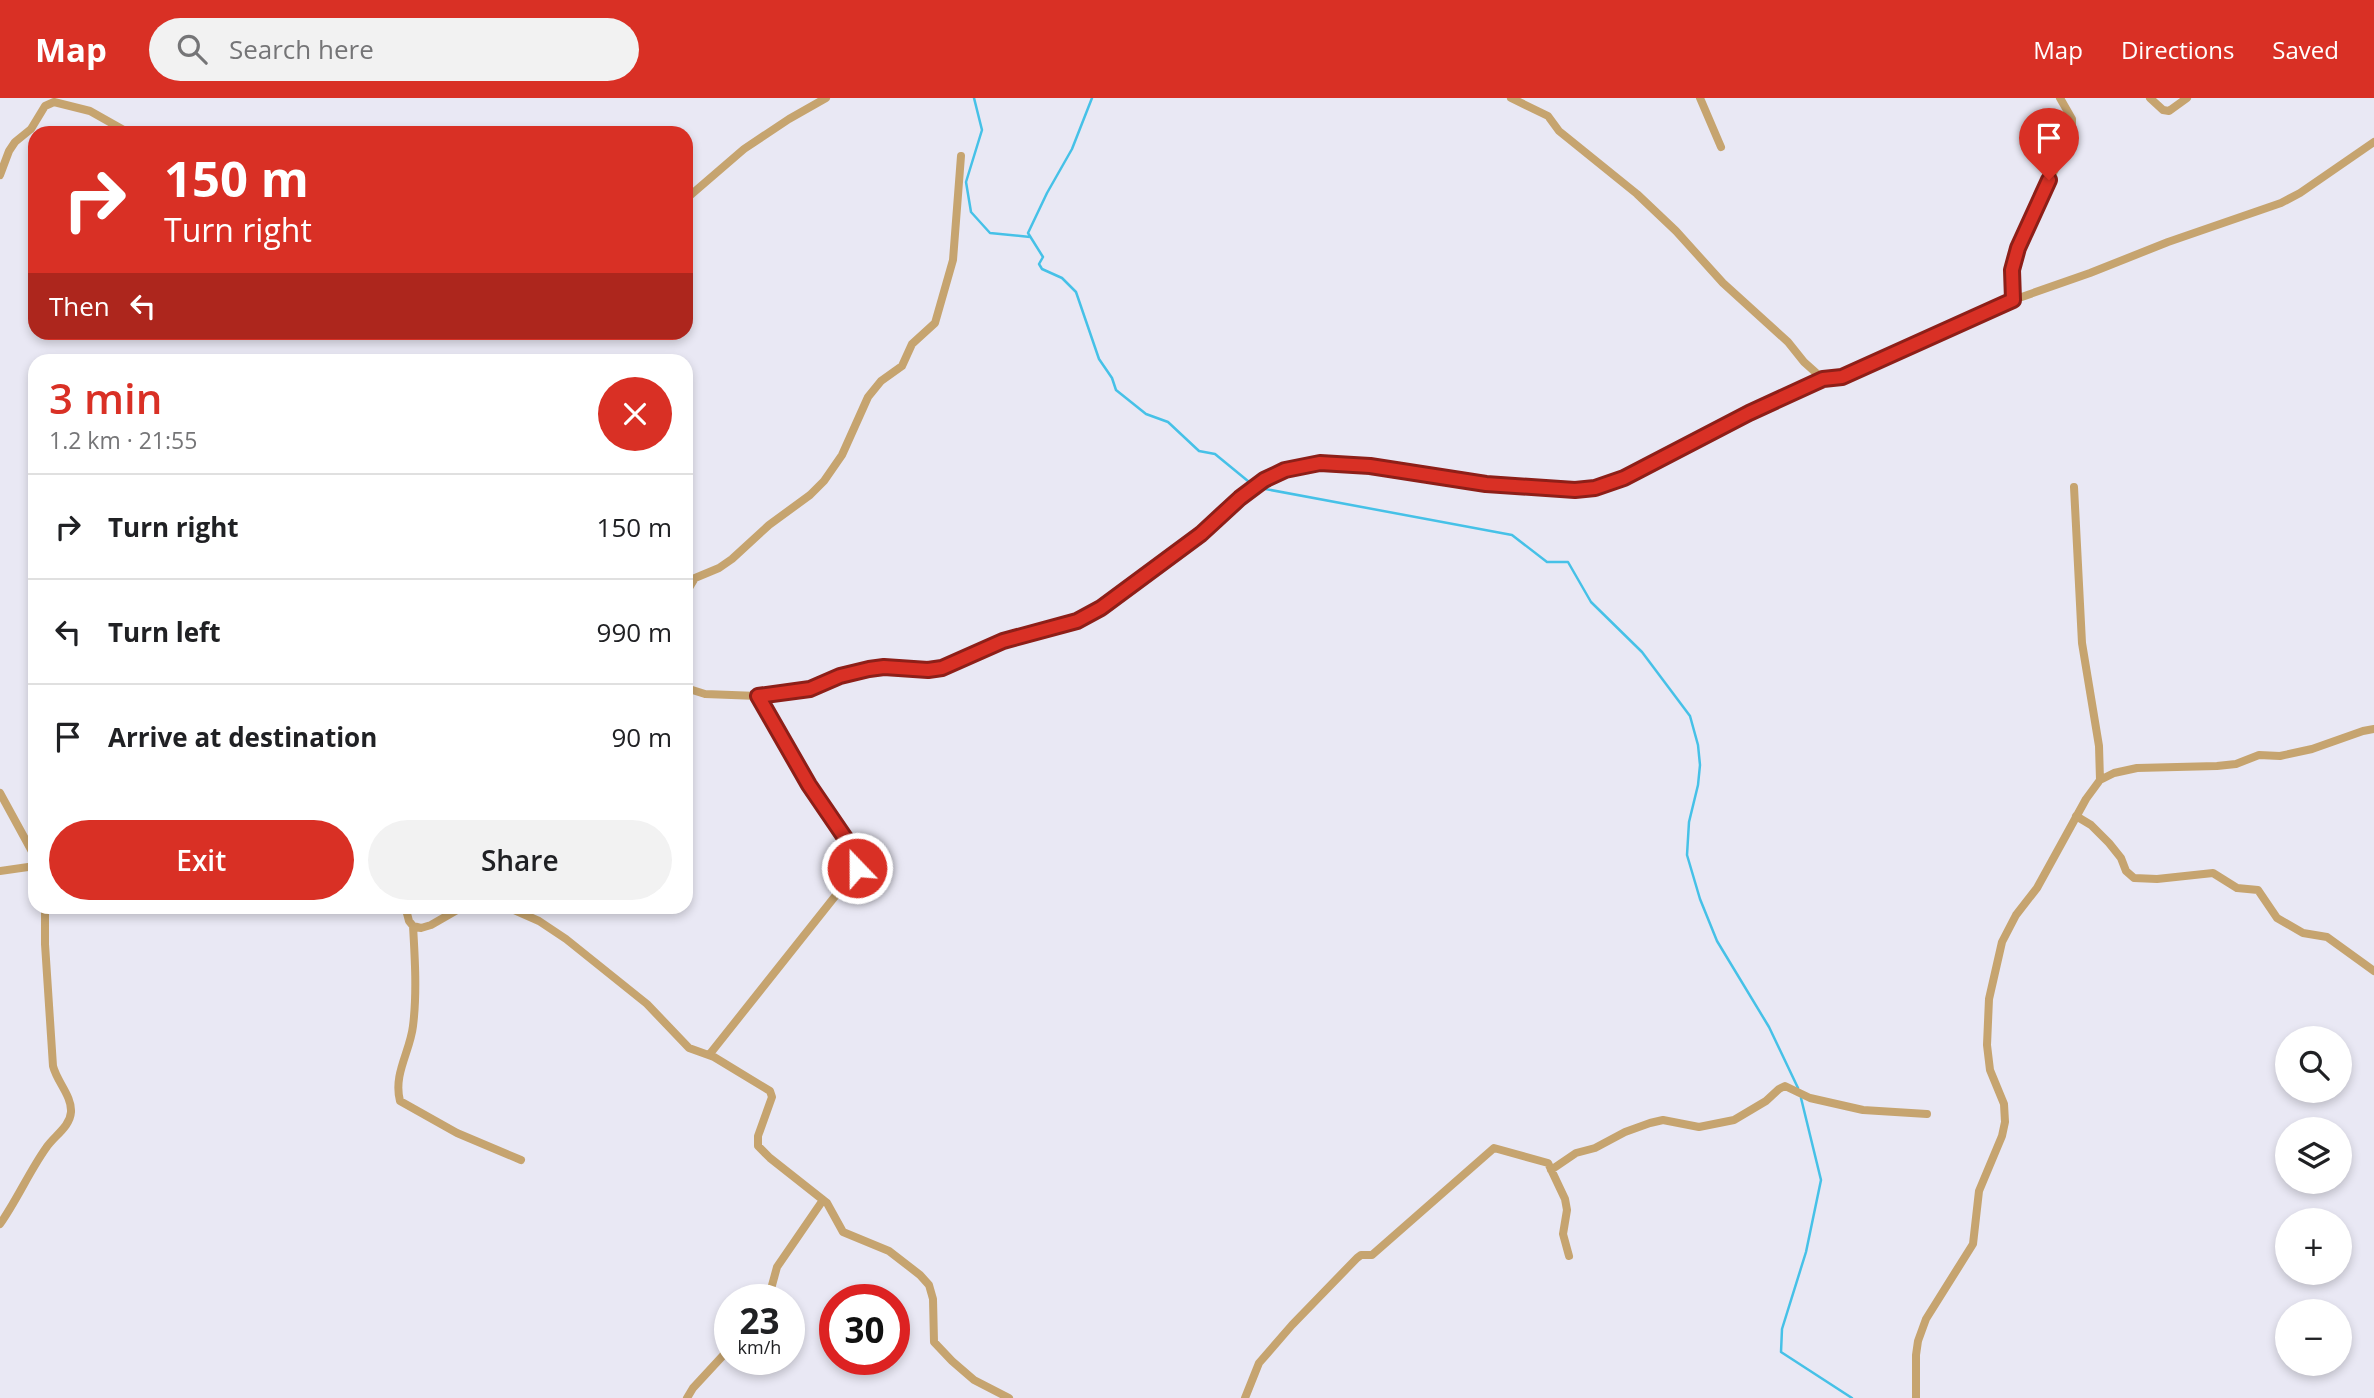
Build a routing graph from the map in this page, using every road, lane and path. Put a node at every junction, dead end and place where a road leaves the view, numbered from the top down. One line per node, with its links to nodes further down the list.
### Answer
1 (826, 98): 14 (street)
2 (1511, 98): 16 (street)
3 (1700, 98): 11 (street)
4 (2060, 98): 15 (street)
5 (2150, 98): 6 (street)
6 (2187, 98)
7 (32, 126): 8 (street)
8 (117, 126)
9 (28, 131): 13 (street)
10 (2374, 142): 15 (street)
11 (1721, 147)
12 (961, 156): 18 (street)
13 (0, 175)
14 (693, 193)
15 (2013, 300): 16 (street)
16 (1823, 379): 20 (street)
17 (2074, 487): 22 (street)
18 (693, 581)
19 (693, 690): 20 (street)
20 (758, 696): 34 (street)
21 (2374, 729): 22 (street)
22 (2101, 780): 24 (street)
23 (0, 793): 25 (street)
24 (2076, 816): 33 (street); 46 (street)
25 (28, 844)
26 (28, 867): 27 (street)
27 (0, 871)
28 (45, 914): 39 (street)
29 (407, 914): 32 (street)
30 (450, 914): 32 (street)
31 (523, 914): 34 (street)
32 (413, 926): 36 (street)
33 (2374, 971)
34 (709, 1055): 38 (street)
35 (1927, 1114): 37 (street)
36 (521, 1160)
37 (1551, 1171): 40 (street); 45 (street)
38 (823, 1200): 41 (street); 44 (street)
39 (0, 1224)
40 (1569, 1256)
41 (772, 1284)
42 (714, 1365): 43 (street)
43 (687, 1398)
44 (1009, 1398)
45 (1245, 1398)
46 (1916, 1398)

